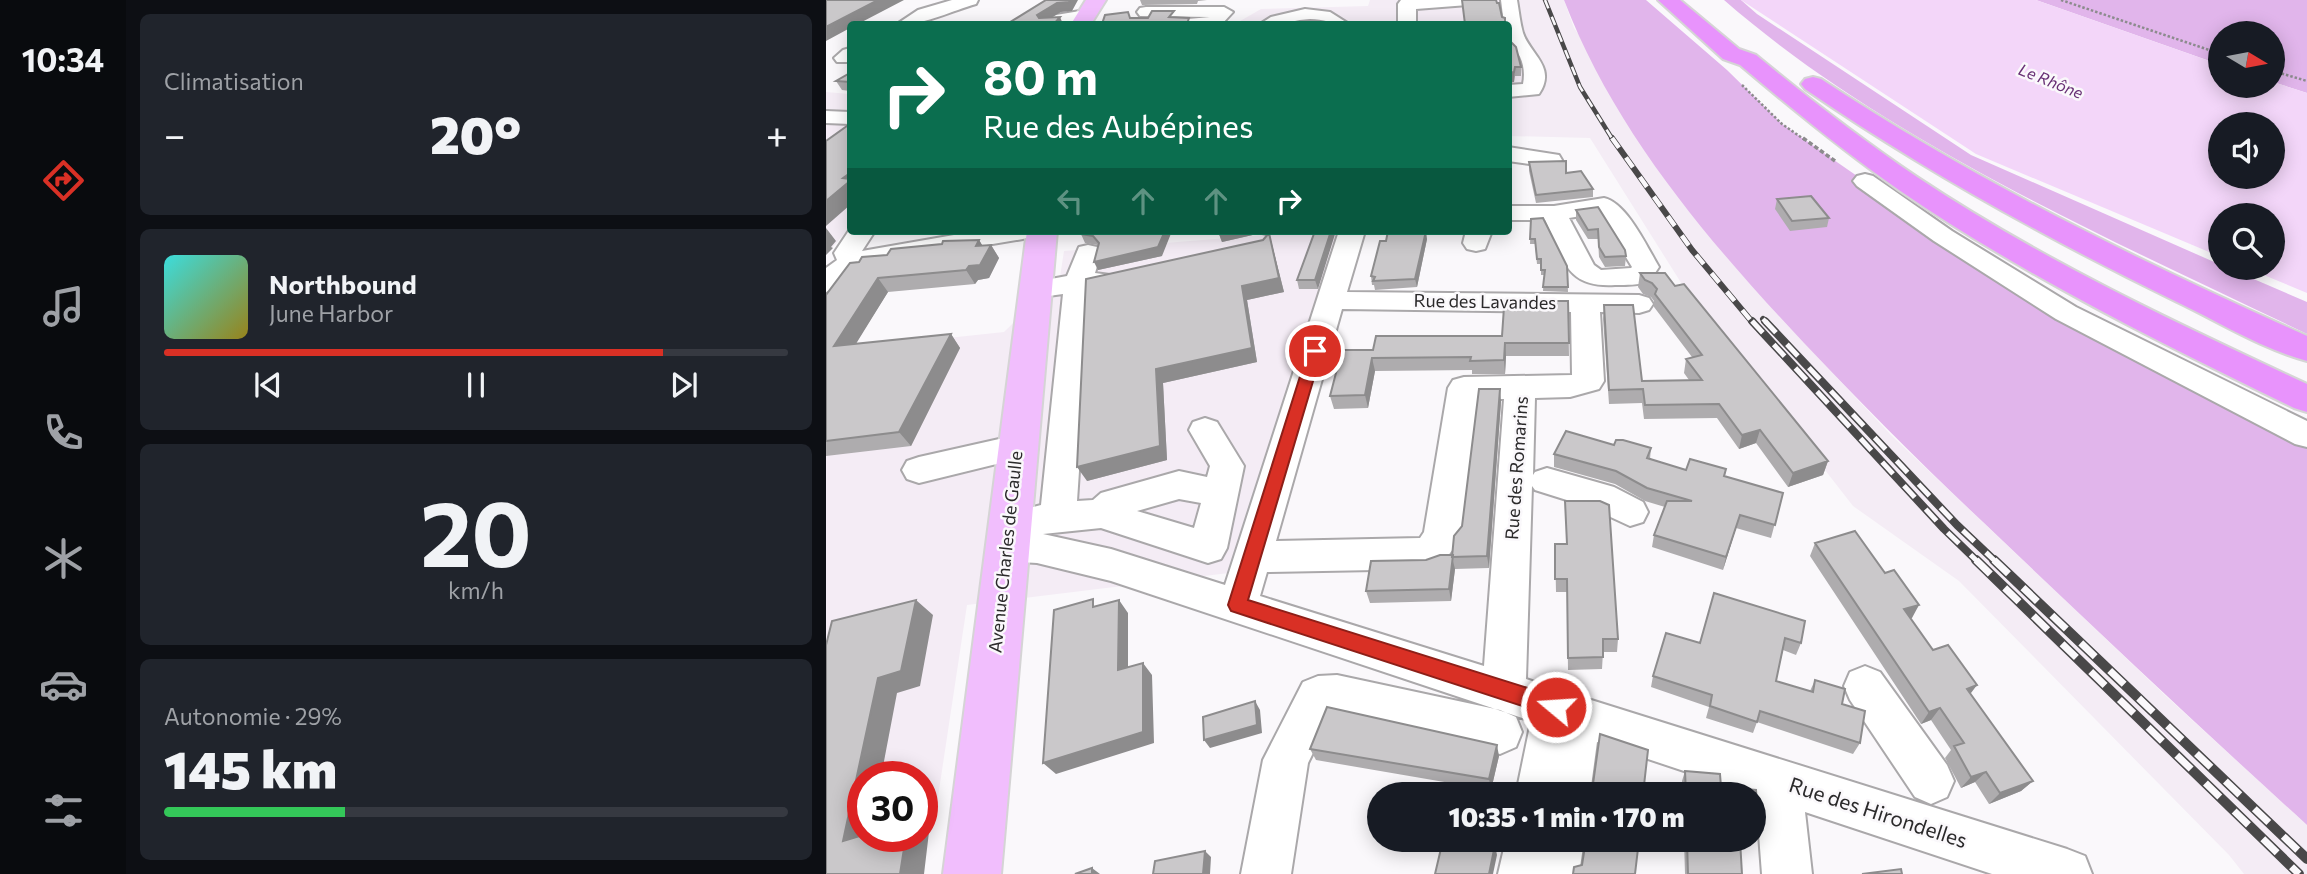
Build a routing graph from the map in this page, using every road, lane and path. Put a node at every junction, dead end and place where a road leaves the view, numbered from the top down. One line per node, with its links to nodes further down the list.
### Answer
1 (970, 0): 11 (street)
2 (1508, 0): 17 (street)
3 (1668, 0): 20 (highway)
4 (1680, 0): 20 (highway)
5 (1707, 0): 42 (highway)
6 (2061, 0): 19 (path)
7 (1459, 6): 16 (street)
8 (1125, 15): 10 (street)
9 (1090, 17): 12 (street)
10 (1144, 18): 13 (street)
11 (912, 21)
12 (1058, 21)
13 (1216, 21)
14 (1276, 21): 15 (street)
15 (1334, 21)
16 (1407, 21)
17 (1510, 21)
18 (1512, 38): 23 (street)
19 (2208, 50)
20 (1748, 60): 44 (highway)
21 (2286, 75): 22 (path)
22 (2307, 81)
23 (1512, 91)
24 (826, 131): 25 (street)
25 (847, 132)
26 (1512, 155): 27 (street)
27 (1551, 160)
28 (1865, 181): 46 (street)
29 (1512, 213): 30 (street)
30 (1554, 213): 30 (street)
31 (859, 235): 36 (street)
32 (1351, 235): 39 (street)
33 (979, 236): 34 (street); 36 (street)
34 (1034, 253): 38 (street); 47 (main road, Avenue Charles de Gaulle)
35 (1088, 253): 38 (street)
36 (835, 272)
37 (1130, 275): 38 (street)
38 (1078, 283): 53 (street)
39 (1331, 300): 40 (street, Rue des Lavandes); 55 (street)
40 (1585, 303): 41 (street, Rue des Lavandes); 43 (street, Rue des Romarins)
41 (1639, 304)
42 (2307, 350)
43 (1520, 388): 55 (street); 58 (street, Rue des Romarins)
44 (2307, 399)
45 (1205, 430): 50 (street)
46 (2307, 435)
47 (1017, 447): 48 (street); 54 (main road, Avenue Charles de Gaulle)
48 (919, 470)
49 (1547, 481): 51 (street)
50 (1221, 493): 52 (street); 52 (street)
51 (1630, 512)
52 (1101, 514): 53 (street)
53 (1058, 516): 54 (street)
54 (1007, 536): 56 (street, Rue des Hirondelles); 66 (main road, Avenue Charles de Gaulle)
55 (1252, 557): 56 (street)
56 (1238, 605): 58 (street, Rue des Hirondelles)
57 (1865, 686): 61 (street)
58 (1502, 711): 59 (street, Rue des Hirondelles); 67 (street)
59 (1567, 711): 60 (street, Rue des Hirondelles); 62 (street); 63 (street)
60 (1778, 780): 70 (street); 71 (street, Rue des Hirondelles)
61 (1930, 781)
62 (1543, 782)
63 (1567, 782)
64 (1528, 852): 68 (street)
65 (1558, 852): 69 (street)
66 (972, 874)
67 (1266, 874)
68 (1523, 874)
69 (1554, 874)
70 (1787, 874)
71 (2067, 874)

